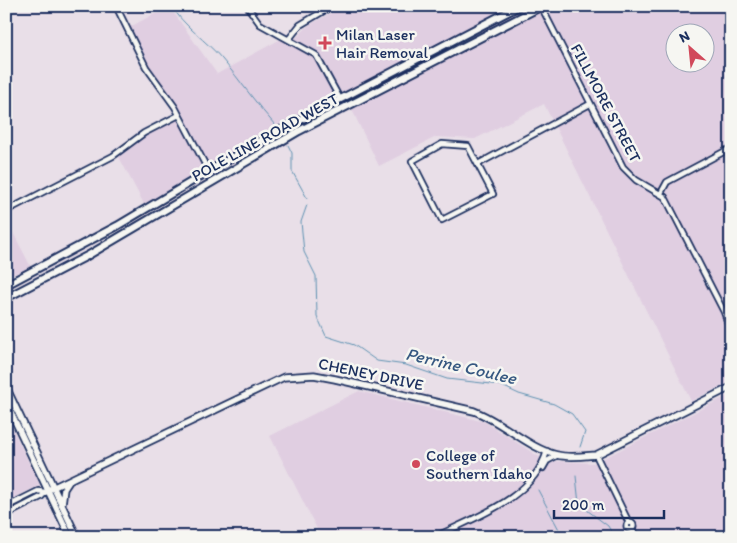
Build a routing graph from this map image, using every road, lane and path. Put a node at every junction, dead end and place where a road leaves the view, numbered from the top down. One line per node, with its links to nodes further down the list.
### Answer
1 (116, 6): 9 (street)
2 (247, 6): 6 (street)
3 (332, 6): 6 (street)
4 (519, 6): 7 (highway, POLE LINE ROAD WEST)
5 (541, 6): 8 (street, FILLMORE STREET); 16 (highway, POLE LINE ROAD WEST)
6 (289, 39): 7 (street)
7 (340, 98): 12 (highway, POLE LINE ROAD WEST)
8 (590, 104): 11 (street); 13 (street, FILLMORE STREET)
9 (179, 115): 12 (street); 14 (street)
10 (731, 148): 13 (street)
11 (478, 164): 11 (street)
12 (208, 170): 15 (highway, POLE LINE ROAD WEST)
13 (660, 193): 17 (street, FILLMORE STREET)
14 (6, 211)
15 (8, 284)
16 (6, 299)
17 (731, 332)
18 (6, 387): 25 (main road)
19 (731, 387): 23 (main road)
20 (6, 402): 25 (main road)
21 (547, 451): 22 (main road, CHENEY DRIVE); 24 (main road, CHENEY DRIVE); 26 (street)
22 (558, 455): 23 (main road, CHENEY DRIVE); 26 (street)
23 (596, 455): 33 (street)
24 (71, 479): 25 (main road, CHENEY DRIVE); 28 (main road)
25 (48, 490): 27 (street); 28 (main road); 29 (street); 30 (main road)
26 (506, 501): 32 (street)
27 (6, 507)
28 (63, 508): 31 (main road)
29 (6, 514)
30 (70, 537)
31 (77, 537)
32 (435, 537)
33 (636, 537)

